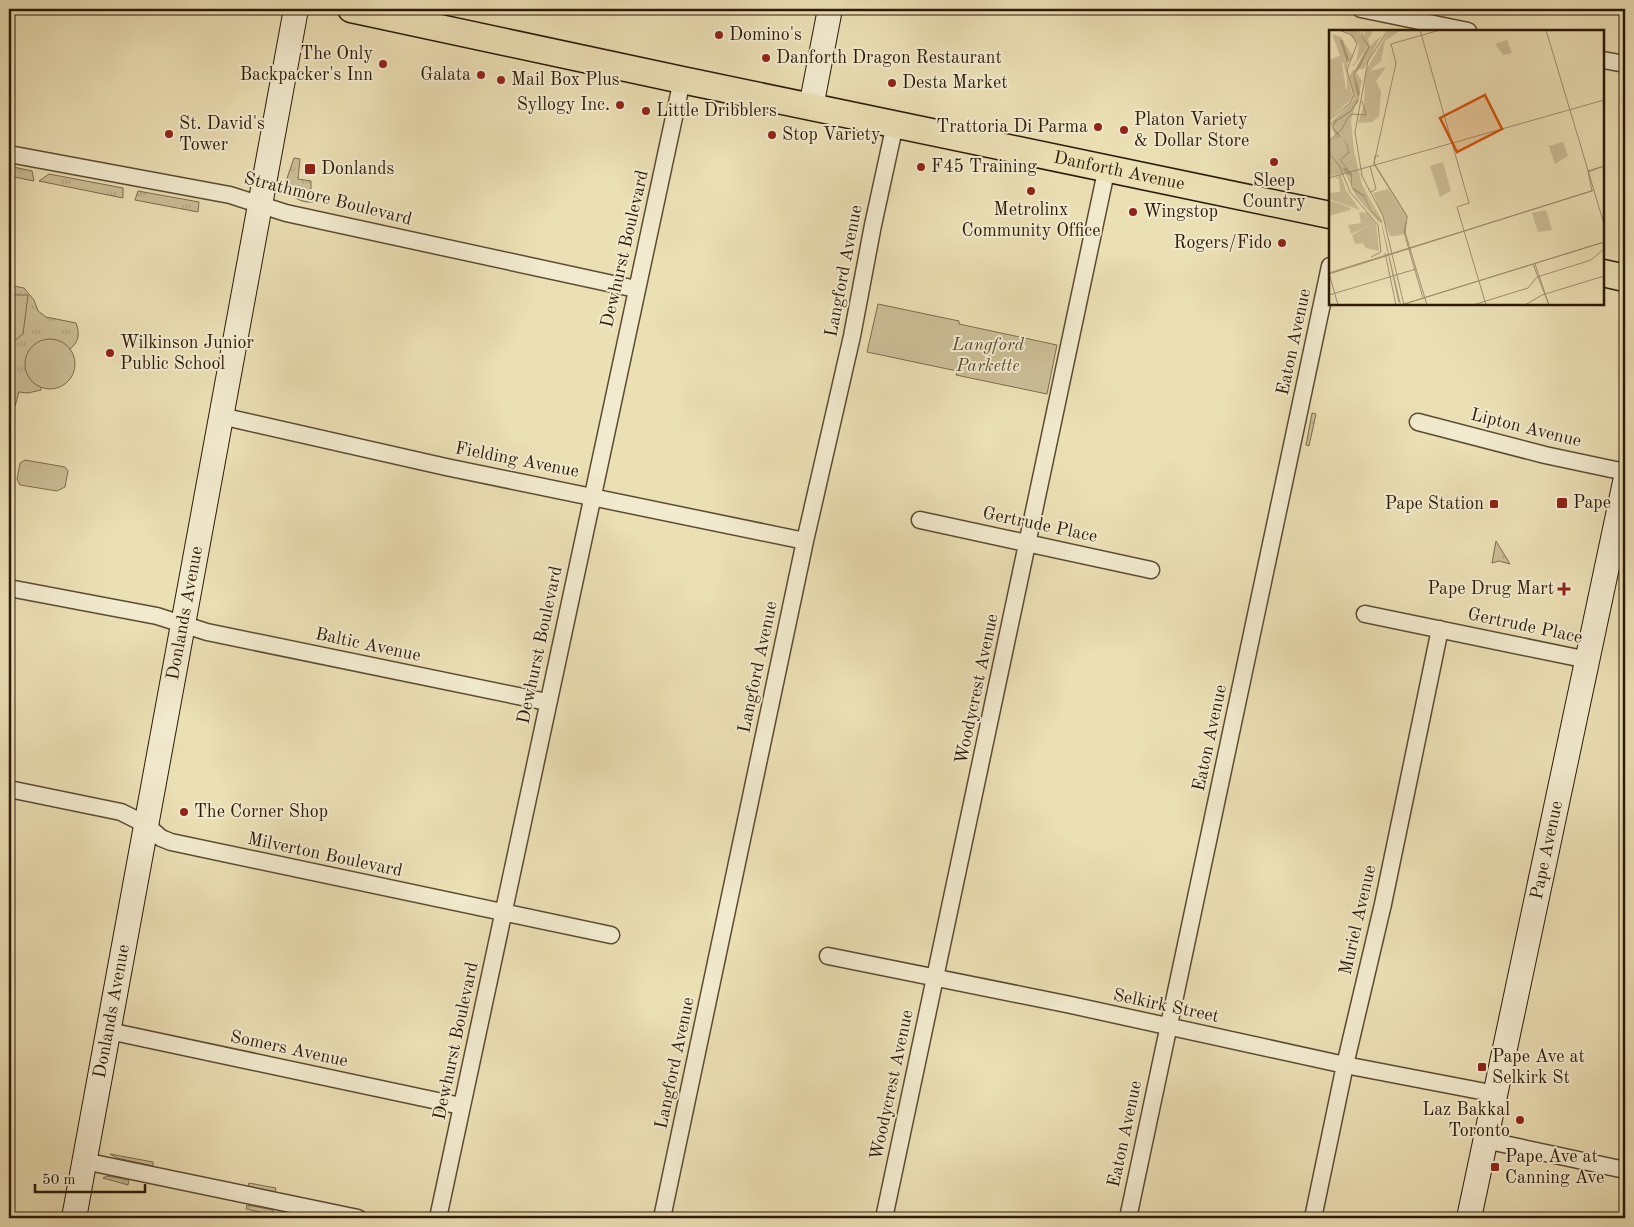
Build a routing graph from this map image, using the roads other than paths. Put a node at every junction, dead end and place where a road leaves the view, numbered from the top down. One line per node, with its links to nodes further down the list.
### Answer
1 (296, 9): 14 (street, Donlands Avenue)
2 (351, 9): 5 (main road, Danforth Avenue)
3 (830, 9): 10 (street)
4 (1361, 9): 6 (street)
5 (391, 13): 9 (main road, Danforth Avenue)
6 (1463, 30)
7 (1604, 60): 8 (street)
8 (1625, 64)
9 (682, 80): 10 (main road, Danforth Avenue); 19 (street, Dewhurst Boulevard)
10 (812, 107): 11 (main road, Danforth Avenue)
11 (895, 124): 13 (main road, Danforth Avenue); 26 (street, Langford Avenue)
12 (9, 154): 14 (street, Strathmore Boulevard)
13 (1107, 167): 15 (main road, Danforth Avenue); 27 (street, Woodycrest Avenue)
14 (260, 205): 19 (street, Strathmore Boulevard); 20 (street, Donlands Avenue)
15 (1329, 215)
16 (1329, 271): 41 (street, Eaton Avenue)
17 (1604, 273): 18 (main road)
18 (1625, 278)
19 (636, 289): 24 (street, Dewhurst Boulevard)
20 (222, 416): 24 (street, Fielding Avenue); 31 (street, Donlands Avenue)
21 (1418, 422): 22 (street, Lipton Avenue)
22 (1625, 472)
23 (1625, 482): 33 (street, Pape Avenue)
24 (594, 496): 26 (street, Fielding Avenue); 34 (street, Dewhurst Boulevard)
25 (920, 520): 27 (street, Gertrude Place)
26 (805, 541): 52 (street, Langford Avenue)
27 (1028, 543): 28 (street, Gertrude Place); 40 (street, Woodycrest Avenue)
28 (1151, 570)
29 (9, 588): 31 (street, Baltic Avenue)
30 (1366, 614): 32 (street, Gertrude Place)
31 (182, 624): 34 (street, Baltic Avenue); 36 (street, Donlands Avenue)
32 (1440, 629): 33 (street, Gertrude Place); 43 (street, Muriel Avenue)
33 (1588, 660): 44 (street, Pape Avenue)
34 (547, 702): 37 (street, Dewhurst Boulevard)
35 (9, 789): 36 (street, Milverton Boulevard)
36 (145, 824): 37 (street, Milverton Boulevard); 42 (street, Donlands Avenue)
37 (505, 913): 38 (street, Milverton Boulevard); 45 (street, Dewhurst Boulevard)
38 (611, 935)
39 (828, 956): 40 (street, Selkirk Street)
40 (935, 978): 41 (street, Selkirk Street); 53 (street, Woodycrest Avenue)
41 (1169, 1027): 43 (street, Selkirk Street); 54 (street, Eaton Avenue)
42 (108, 1030): 45 (street, Somers Avenue); 47 (street, Donlands Avenue)
43 (1345, 1065): 44 (street, Selkirk Street); 55 (street, Muriel Avenue)
44 (1496, 1094): 46 (street, Pape Avenue)
45 (462, 1106): 51 (street, Dewhurst Boulevard)
46 (1485, 1140): 48 (street); 56 (street, Pape Avenue)
47 (84, 1161): 49 (street, Donlands Avenue); 50 (street)
48 (1625, 1170)
49 (74, 1218)
50 (358, 1218)
51 (438, 1218)
52 (662, 1218)
53 (884, 1218)
54 (1128, 1218)
55 (1313, 1218)
56 (1469, 1218)

